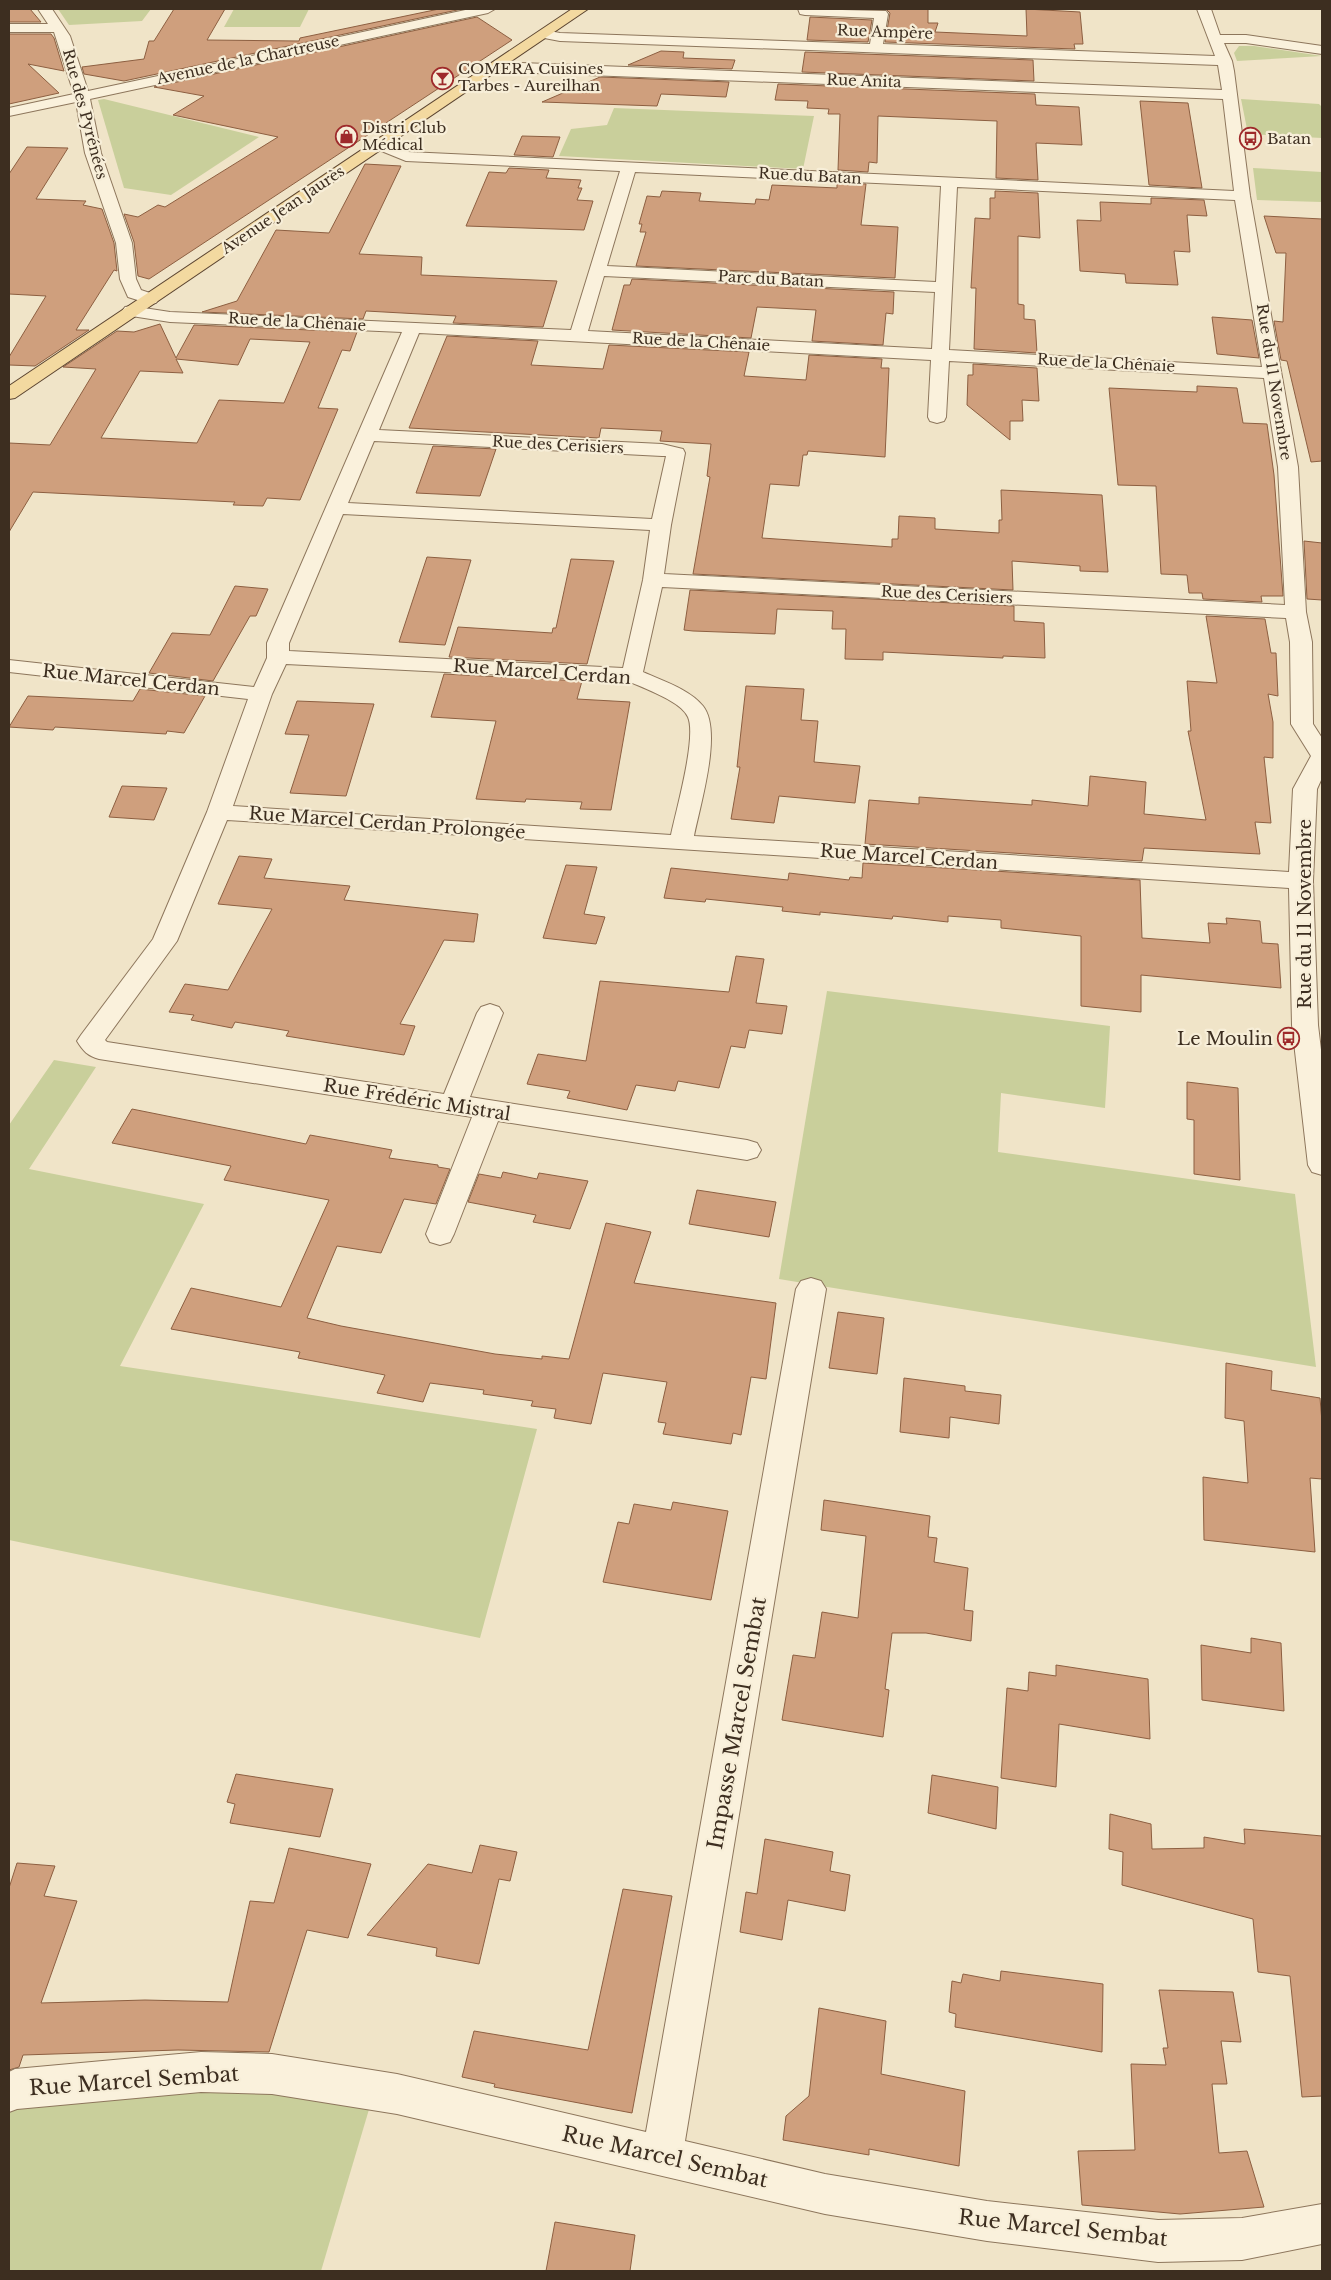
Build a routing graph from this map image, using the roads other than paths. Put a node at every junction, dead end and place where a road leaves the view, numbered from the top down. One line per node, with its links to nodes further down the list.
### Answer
1 (45, 9): 7 (street, Rue des Pyrénées)
2 (488, 9): 14 (street, Avenue de la Chartreuse)
3 (581, 9): 8 (main road, Avenue Jean Jaurès)
4 (805, 9): 10 (street)
5 (1204, 9): 9 (street, Rue du 11 Novembre)
6 (9, 28): 7 (street)
7 (59, 28): 14 (street, Rue des Pyrénées)
8 (544, 34): 10 (street, Rue Ampère); 13 (main road, Avenue Jean Jaurès)
9 (1216, 39): 11 (street); 12 (street, Rue du 11 Novembre)
10 (876, 48): 12 (street, Rue Ampère)
11 (1322, 50)
12 (1224, 61): 15 (street, Rue du 11 Novembre)
13 (497, 66): 15 (street, Rue Anita); 17 (main road, Avenue Jean Jaurès)
14 (83, 95): 16 (street, Avenue de la Chartreuse); 23 (street, Rue des Pyrénées)
15 (1231, 95): 20 (street, Rue du 11 Novembre)
16 (9, 112)
17 (379, 146): 18 (street, Rue du Batan); 23 (main road, Avenue Jean Jaurès)
18 (629, 167): 19 (street, Rue du Batan); 21 (street)
19 (949, 183): 20 (street, Rue du Batan); 22 (street)
20 (1242, 196): 28 (street, Rue du 11 Novembre)
21 (599, 271): 22 (street, Parc du Batan); 26 (street)
22 (943, 287): 27 (street)
23 (150, 298): 24 (main road, Avenue Jean Jaurès)
24 (131, 311): 25 (street, Rue de la Chênaie); 29 (main road, Avenue Jean Jaurès)
25 (413, 327): 26 (street, Rue de la Chênaie); 31 (street)
26 (578, 336): 27 (street, Rue de la Chênaie)
27 (940, 354): 28 (street, Rue de la Chênaie); 30 (street)
28 (1272, 373): 35 (street, Rue du 11 Novembre)
29 (9, 394)
30 (937, 416)
31 (366, 435): 32 (street); 33 (street, Rue des Cerisiers)
32 (336, 508): 33 (street); 36 (street)
33 (661, 525): 34 (street, Rue des Cerisiers)
34 (653, 580): 35 (street, Rue des Cerisiers); 38 (street)
35 (1296, 612): 40 (street, Rue du 11 Novembre)
36 (278, 658): 38 (street, Rue Marcel Cerdan); 39 (street)
37 (9, 666): 39 (street, Rue Marcel Cerdan)
38 (632, 675): 42 (street, Rue Marcel Cerdan)
39 (261, 694): 41 (street, Rue Marcel Cerdan Prolongée)
40 (1322, 756): 43 (street, Rue du 11 Novembre)
41 (219, 812): 42 (street, Rue Marcel Cerdan Prolongée); 45 (street, Rue Frédéric Mistral)
42 (681, 843): 43 (street, Rue Marcel Cerdan)
43 (1301, 881): 48 (street, Rue du 11 Novembre)
44 (490, 1012): 45 (street)
45 (453, 1105): 46 (street, Rue Frédéric Mistral)
46 (488, 1111): 47 (street, Rue Frédéric Mistral); 49 (street)
47 (747, 1150)
48 (1322, 1165)
49 (440, 1234)
50 (812, 1289): 52 (street, Impasse Marcel Sembat)
51 (9, 2092): 52 (street, Rue Marcel Sembat)
52 (662, 2157): 53 (street, Rue Marcel Sembat)
53 (1322, 2224)

